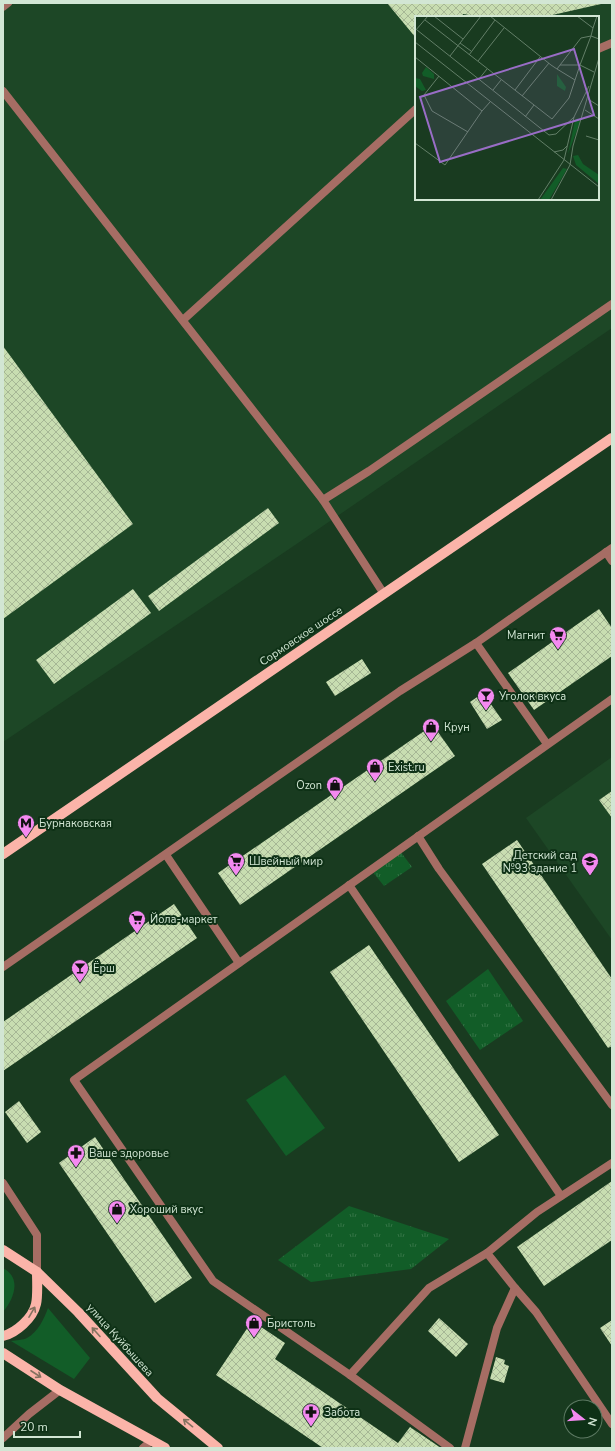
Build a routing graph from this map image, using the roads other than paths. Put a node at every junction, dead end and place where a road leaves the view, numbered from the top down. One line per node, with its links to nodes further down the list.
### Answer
1 (8, 3): 2 (lane)
2 (3, 7)
3 (612, 43): 4 (lane)
4 (599, 49)
5 (3, 91): 8 (lane)
6 (415, 110): 8 (lane)
7 (612, 304): 10 (lane)
8 (183, 320): 10 (lane)
9 (612, 438): 13 (main road, Сормовское шоссе)
10 (323, 500): 13 (lane)
11 (609, 550): 12 (lane); 14 (lane)
12 (612, 561)
13 (384, 594): 18 (main road, Сормовское шоссе)
14 (476, 642): 16 (lane); 19 (lane)
15 (612, 699): 16 (lane)
16 (547, 744): 17 (lane)
17 (418, 836): 20 (lane); 23 (lane)
18 (3, 854)
19 (166, 855): 21 (lane); 22 (lane)
20 (349, 885): 21 (lane); 26 (lane)
21 (239, 963): 33 (lane)
22 (3, 967)
23 (612, 1105)
24 (612, 1163): 26 (lane)
25 (3, 1183): 29 (lane)
26 (561, 1196): 28 (lane)
27 (3, 1250): 29 (main road, улица Куйбышева)
28 (487, 1253): 30 (lane); 33 (lane)
29 (37, 1272): 31 (main road, one-way to 29); 40 (main road, улица Куйбышева, one-way to 29)
30 (515, 1288): 35 (lane); 42 (lane)
31 (3, 1336)
32 (3, 1353): 34 (main road, one-way to 34)
33 (350, 1375): 41 (lane)
34 (60, 1390): 36 (lane); 37 (main road)
35 (612, 1424)
36 (3, 1438)
37 (151, 1441): 38 (lane); 39 (main road)
38 (143, 1448)
39 (165, 1448)
40 (218, 1448)
41 (450, 1448)
42 (465, 1448)

